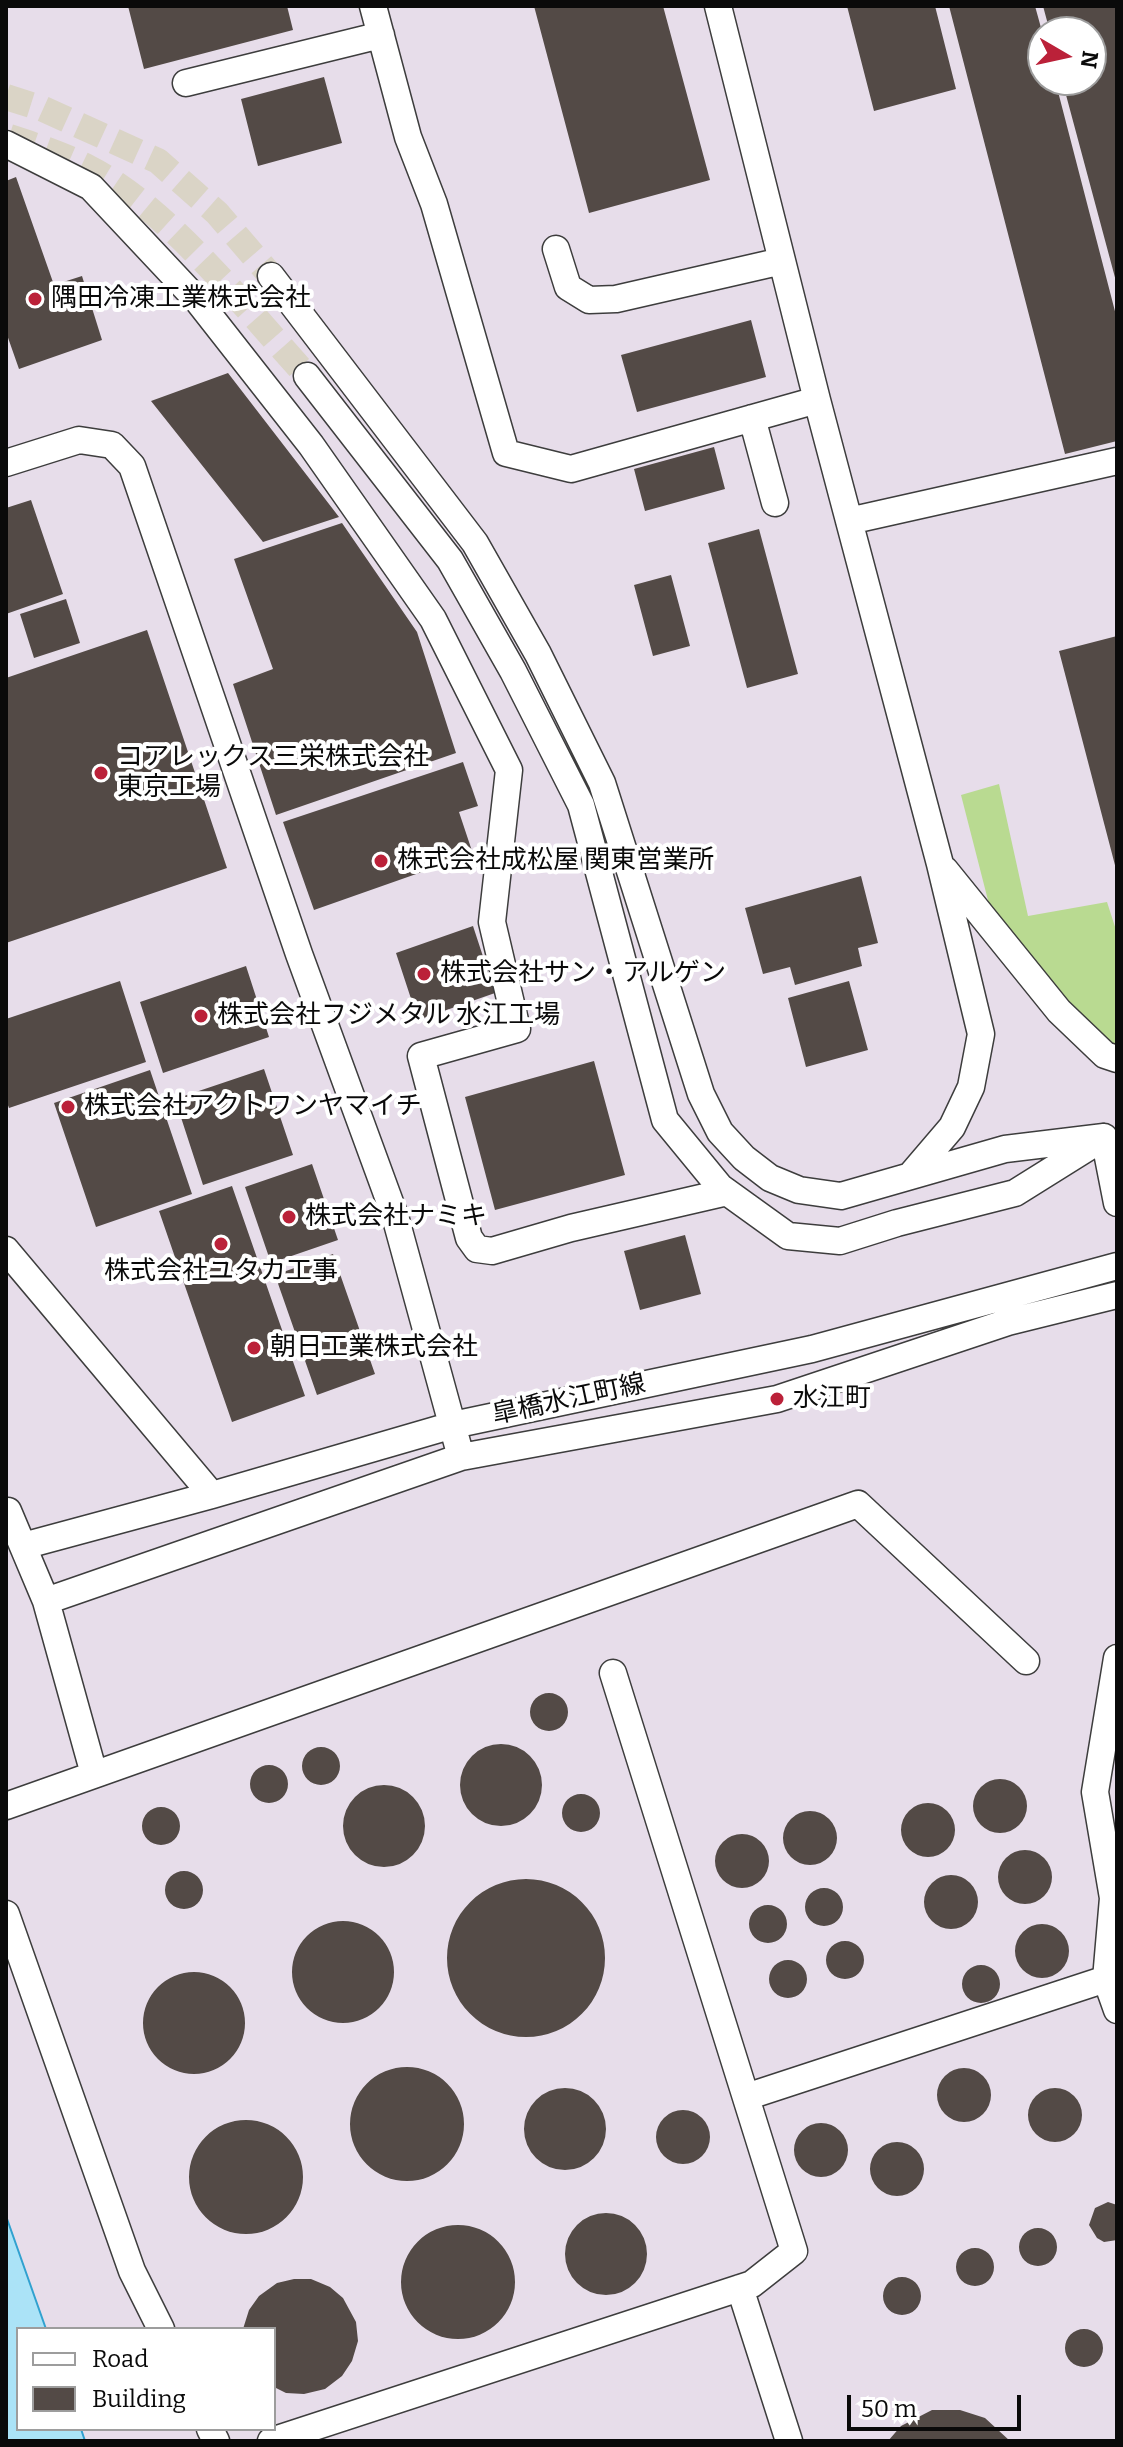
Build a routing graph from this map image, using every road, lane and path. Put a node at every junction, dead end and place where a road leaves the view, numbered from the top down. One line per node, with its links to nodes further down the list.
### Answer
1 (373, 6): 3 (street)
2 (718, 6): 7 (street)
3 (381, 35): 4 (street); 11 (street)
4 (186, 83)
5 (6, 144): 20 (street)
6 (556, 249): 7 (street)
7 (782, 261): 10 (street)
8 (271, 276): 19 (street)
9 (307, 376): 20 (street)
10 (817, 400): 11 (street); 15 (street)
11 (752, 418): 14 (street)
12 (1117, 461): 15 (street)
13 (6, 463): 25 (street)
14 (775, 503)
15 (849, 521): 16 (street)
16 (940, 864): 17 (street); 19 (street)
17 (1117, 1059)
18 (1110, 1133): 19 (street); 20 (street); 21 (street)
19 (911, 1175)
20 (727, 1192)
21 (1117, 1203)
22 (6, 1250): 27 (street)
23 (1117, 1266): 25 (street, 皐橋水江町線)
24 (1117, 1295): 26 (street, 皐橋水江町線)
25 (453, 1425): 26 (street); 27 (street, 皐橋水江町線)
26 (461, 1457): 30 (street, 皐橋水江町線)
27 (212, 1495): 29 (street, 皐橋水江町線)
28 (8, 1511): 29 (street)
29 (23, 1546): 30 (street)
30 (46, 1601): 34 (street)
31 (1117, 1658): 37 (street)
32 (1026, 1661): 34 (street)
33 (613, 1673): 39 (street)
34 (94, 1774): 35 (street)
35 (6, 1806)
36 (6, 1914): 41 (street)
37 (1106, 1979): 38 (street); 39 (street)
38 (1117, 2010)
39 (746, 2097): 40 (street)
40 (740, 2288): 42 (street); 43 (street)
41 (160, 2327)
42 (271, 2441)
43 (789, 2441)

